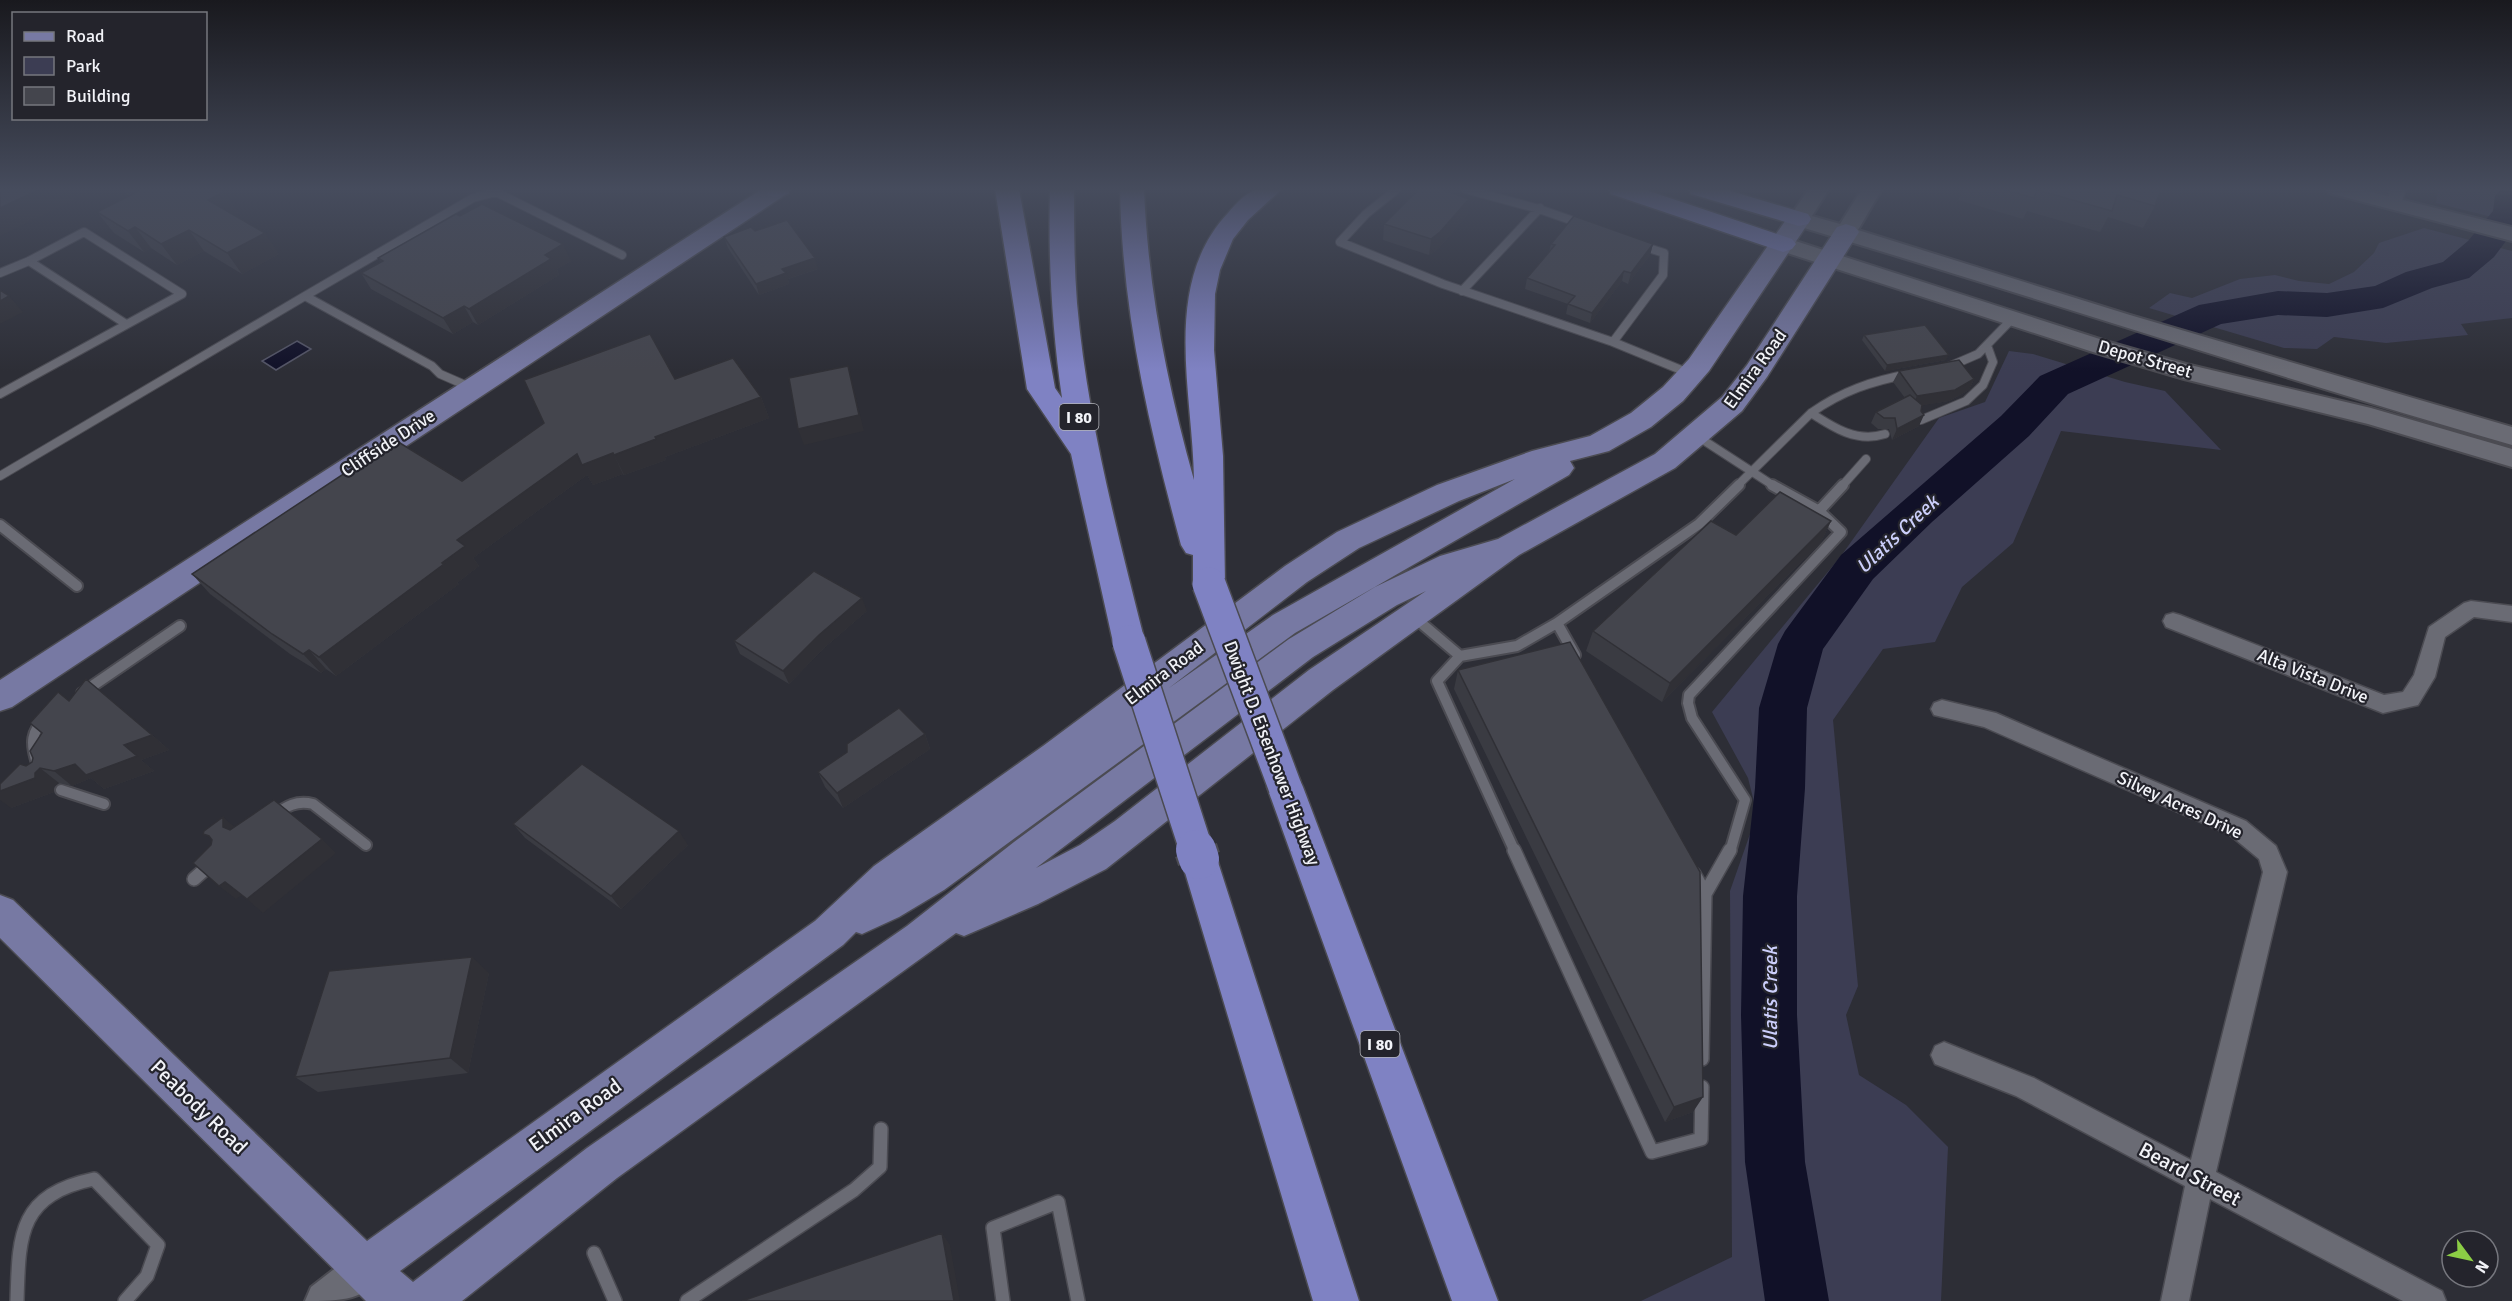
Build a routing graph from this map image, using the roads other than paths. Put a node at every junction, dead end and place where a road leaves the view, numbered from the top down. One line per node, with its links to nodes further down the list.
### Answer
1 (50, 250): 19 (lane)
2 (112, 250): 24 (lane)
3 (384, 250): 22 (lane)
4 (611, 250): 17 (lane)
5 (684, 250): 28 (main road, Cliffside Drive)
6 (1017, 250): 35 (highway)
7 (1063, 250): 35 (highway, I 80)
8 (1135, 250): 43 (highway, Dwight D. Eisenhower Highway / I 80)
9 (1214, 250): 43 (highway)
10 (1359, 250): 21 (lane)
11 (1501, 250): 21 (lane)
12 (1653, 250): 25 (lane)
13 (1779, 250): 27 (main road, Elmira Road)
14 (1801, 250): 18 (main road, Depot Street)
15 (1835, 250): 18 (main road, Elmira Road)
16 (1902, 250): 34 (main road, Depot Street)
17 (621, 255)
18 (1829, 259): 23 (main road, Depot Street); 33 (main road, Elmira Road)
19 (29, 261): 20 (lane); 24 (lane)
20 (0, 273)
21 (1462, 291): 25 (lane)
22 (305, 296): 28 (lane); 39 (lane)
23 (2013, 318): 26 (lane); 36 (main road, Depot Street)
24 (126, 324): 29 (lane)
25 (1613, 342): 27 (lane)
26 (1988, 348): 30 (lane); 31 (lane)
27 (1692, 374): 71 (main road, Elmira Road)
28 (472, 388): 52 (main road, Cliffside Drive)
29 (0, 394)
30 (1811, 413): 32 (lane); 38 (lane)
31 (1921, 420)
32 (1885, 434)
33 (1697, 436): 38 (lane); 42 (main road, Elmira Road)
34 (2512, 436)
35 (1085, 454): 81 (highway, I 80, bridge)
36 (2512, 458)
37 (1866, 459): 40 (lane)
38 (1751, 473): 40 (lane); 48 (lane)
39 (0, 476)
40 (1819, 511): 64 (lane)
41 (0, 525): 44 (lane)
42 (1508, 547): 46 (main road, Elmira Road); 66 (main road, Elmira Road)
43 (1209, 584): 82 (highway, Dwight D. Eisenhower Highway / I 80, bridge)
44 (77, 585)
45 (2512, 614): 47 (street, Alta Vista Drive)
46 (1414, 616): 50 (lane); 66 (main road, Elmira Road)
47 (2173, 621)
48 (1557, 623): 50 (lane); 51 (lane)
49 (180, 626): 53 (lane)
50 (1460, 656): 64 (lane)
51 (1580, 665)
52 (0, 697)
53 (73, 699)
54 (1942, 709): 69 (street, Silvey Acres Drive)
55 (54, 713): 56 (lane)
56 (44, 773)
57 (62, 790): 58 (lane)
58 (104, 804)
59 (266, 822): 60 (lane)
60 (366, 845)
61 (220, 856): 63 (lane)
62 (1688, 863): 64 (lane)
63 (194, 879)
64 (1705, 894)
65 (0, 912): 71 (main road, Peabody Road)
66 (921, 938): 76 (main road, Elmira Road)
67 (1944, 1055): 69 (street, Beard Street)
68 (881, 1129): 78 (lane)
69 (2200, 1179): 83 (street, Silvey Acres Drive); 84 (street, Beard Street)
70 (594, 1253): 77 (lane)
71 (365, 1270): 74 (main road, Elmira Road); 75 (main road, Peabody Road)
72 (17, 1301): 73 (lane)
73 (125, 1301)
74 (325, 1301)
75 (400, 1301)
76 (426, 1301)
77 (615, 1301)
78 (687, 1301)
79 (1003, 1301): 80 (lane)
80 (1078, 1301)
81 (1336, 1301)
82 (1475, 1301)
83 (2175, 1301)
84 (2433, 1301)

